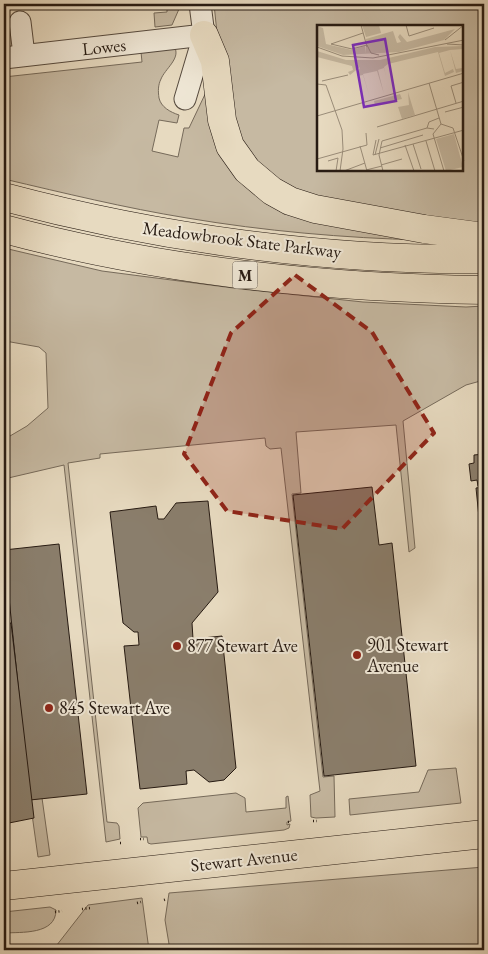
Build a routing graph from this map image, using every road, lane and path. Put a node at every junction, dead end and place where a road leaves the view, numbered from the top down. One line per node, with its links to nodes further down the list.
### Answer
1 (200, 4): 3 (street)
2 (20, 22): 4 (street)
3 (204, 35): 4 (street, Lowes); 5 (street); 8 (main road)
4 (14, 57)
5 (185, 99)
6 (4, 197): 9 (main road, Meadowbrook State Parkway / M)
7 (4, 229): 10 (main road, Meadowbrook State Parkway / M)
8 (484, 237)
9 (484, 259)
10 (484, 290)
11 (317, 820): 12 (path)
12 (312, 821)
13 (484, 834): 14 (main road, Stewart Avenue)
14 (4, 886)
15 (141, 902): 16 (path)
16 (137, 903)
17 (91, 908): 18 (path)
18 (82, 909)
19 (62, 911): 20 (path)
20 (55, 912)

